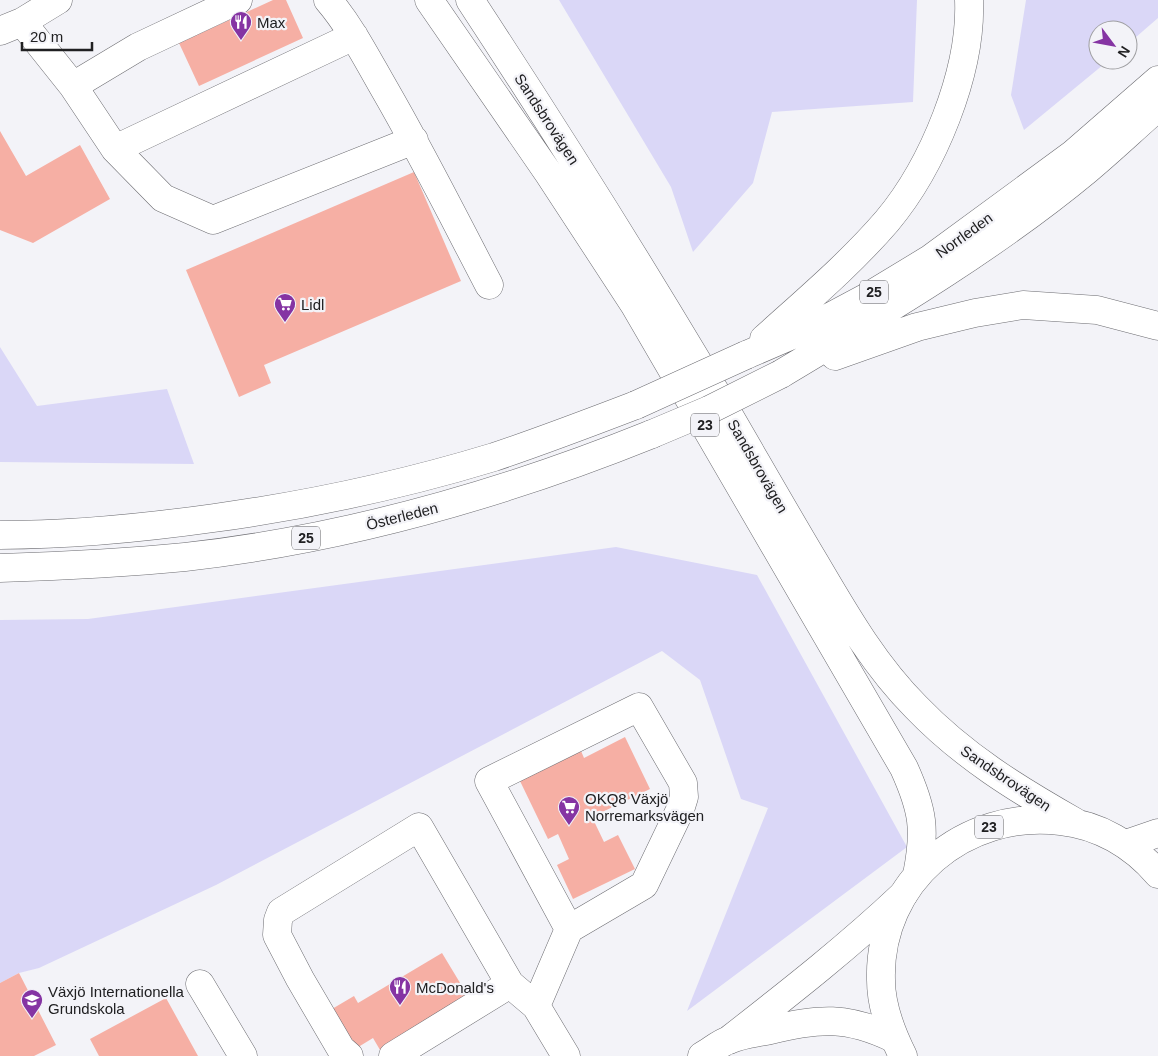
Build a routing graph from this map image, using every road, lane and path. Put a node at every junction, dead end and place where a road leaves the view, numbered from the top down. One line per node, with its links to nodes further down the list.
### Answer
1 (58, 0): 7 (main road)
2 (238, 0): 10 (main road)
3 (328, 0): 8 (main road)
4 (429, 0): 24 (main road, Sandsbrovägen / 23)
5 (470, 0): 20 (main road, Sandsbrovägen)
6 (968, 0): 16 (main road)
7 (11, 27): 10 (main road)
8 (354, 36): 12 (main road); 13 (main road)
9 (1158, 80): 16 (main road, Norrleden / 25)
10 (73, 86): 13 (main road)
11 (1158, 107): 17 (main road, Norrleden / 25)
12 (414, 140): 13 (main road); 14 (main road)
13 (115, 149)
14 (489, 285)
15 (1158, 326): 17 (main road)
16 (746, 355): 18 (main road, 25, bridge)
17 (782, 374): 19 (main road, Österleden / 25, bridge)
18 (0, 535)
19 (0, 568)
20 (1075, 822): 22 (main road, 23); 24 (main road, 23)
21 (1158, 833): 22 (main road)
22 (1126, 844): 23 (main road, 23)
23 (1158, 874)
24 (910, 885): 29 (main road); 30 (main road, 23)
25 (569, 928): 25 (main road); 28 (main road)
26 (200, 984): 31 (main road)
27 (510, 984): 28 (main road); 32 (main road); 33 (main road)
28 (536, 1006): 34 (main road)
29 (729, 1040): 30 (main road); 35 (main road)
30 (898, 1047)
31 (243, 1056)
32 (349, 1056)
33 (393, 1056)
34 (566, 1056)
35 (702, 1056)

